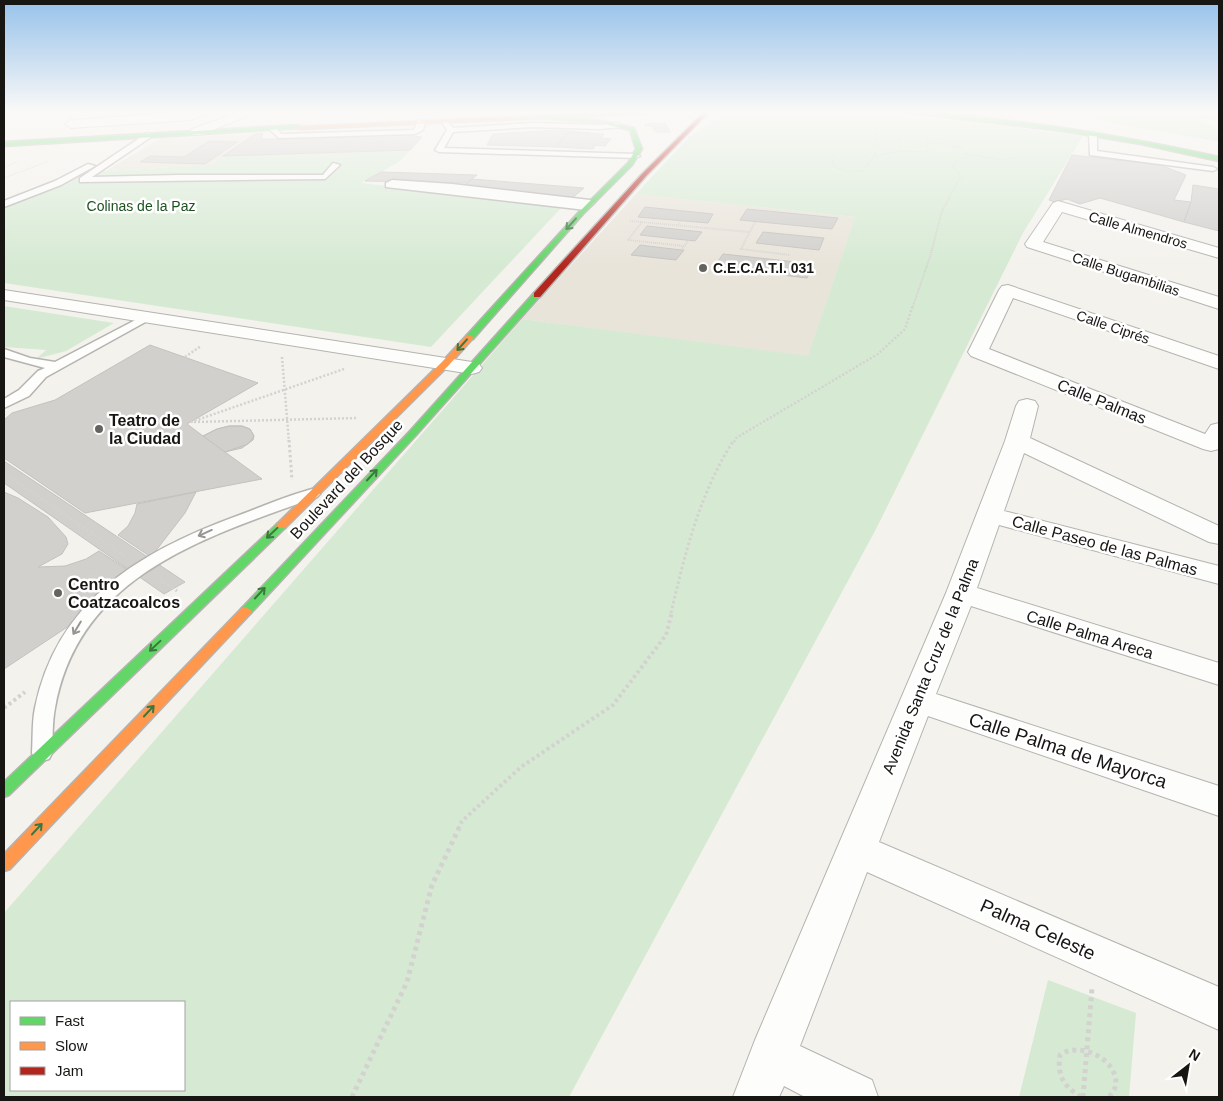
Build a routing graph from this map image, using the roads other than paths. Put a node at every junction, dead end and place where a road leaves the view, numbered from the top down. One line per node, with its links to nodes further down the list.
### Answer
1 (95, 163): 10 (lane)
2 (106, 163): 8 (lane)
3 (629, 163): 11 (main road, Boulevard del Bosque)
4 (656, 163): 23 (main road, Boulevard del Bosque)
5 (1199, 163): 7 (lane)
6 (336, 165): 8 (lane)
7 (1216, 165)
8 (83, 180): 12 (lane)
9 (481, 193): 9 (lane); 11 (lane)
10 (4, 204)
11 (588, 205): 20 (main road, Boulevard del Bosque, one-way to 20)
12 (25, 207)
13 (1033, 244): 14 (street, Calle Almendros); 16 (street, Calle Bugambilias)
14 (1219, 253)
15 (4, 294): 17 (street)
16 (1219, 303)
17 (145, 318): 20 (street); 22 (lane)
18 (978, 352): 21 (street, Calle Ciprés); 26 (street, Calle Palmas)
19 (4, 353): 22 (lane)
20 (446, 364): 23 (street); 28 (main road, Boulevard del Bosque)
21 (1219, 364)
22 (57, 366): 24 (lane)
23 (472, 368): 39 (main road, Boulevard del Bosque, one-way to 23)
24 (4, 404)
25 (1027, 406): 27 (street, Avenida Santa Cruz de la Palma)
26 (1219, 430)
27 (1017, 441): 29 (street, Avenida Santa Cruz de la Palma); 30 (street)
28 (316, 492): 35 (main road, Boulevard del Bosque, one-way to 35); 35 (lane, one-way to 35)
29 (990, 514): 31 (street, Calle Paseo de las Palmas); 32 (street, Avenida Santa Cruz de la Palma)
30 (1219, 536)
31 (1219, 575)
32 (961, 593): 33 (street, Calle Palma Areca); 34 (street, Avenida Santa Cruz de la Palma)
33 (1219, 674)
34 (918, 700): 37 (street, Calle Palma de Mayorca); 38 (street, Avenida Santa Cruz de la Palma)
35 (42, 753): 36 (main road, Boulevard del Bosque)
36 (4, 791)
37 (1219, 800)
38 (856, 849): 40 (street, Palma Celeste); 41 (street, Avenida Santa Cruz de la Palma)
39 (4, 864)
40 (1219, 1009)
41 (771, 1056): 42 (street, Avenida Santa Cruz de la Palma); 43 (street)
42 (756, 1097)
43 (855, 1097)

